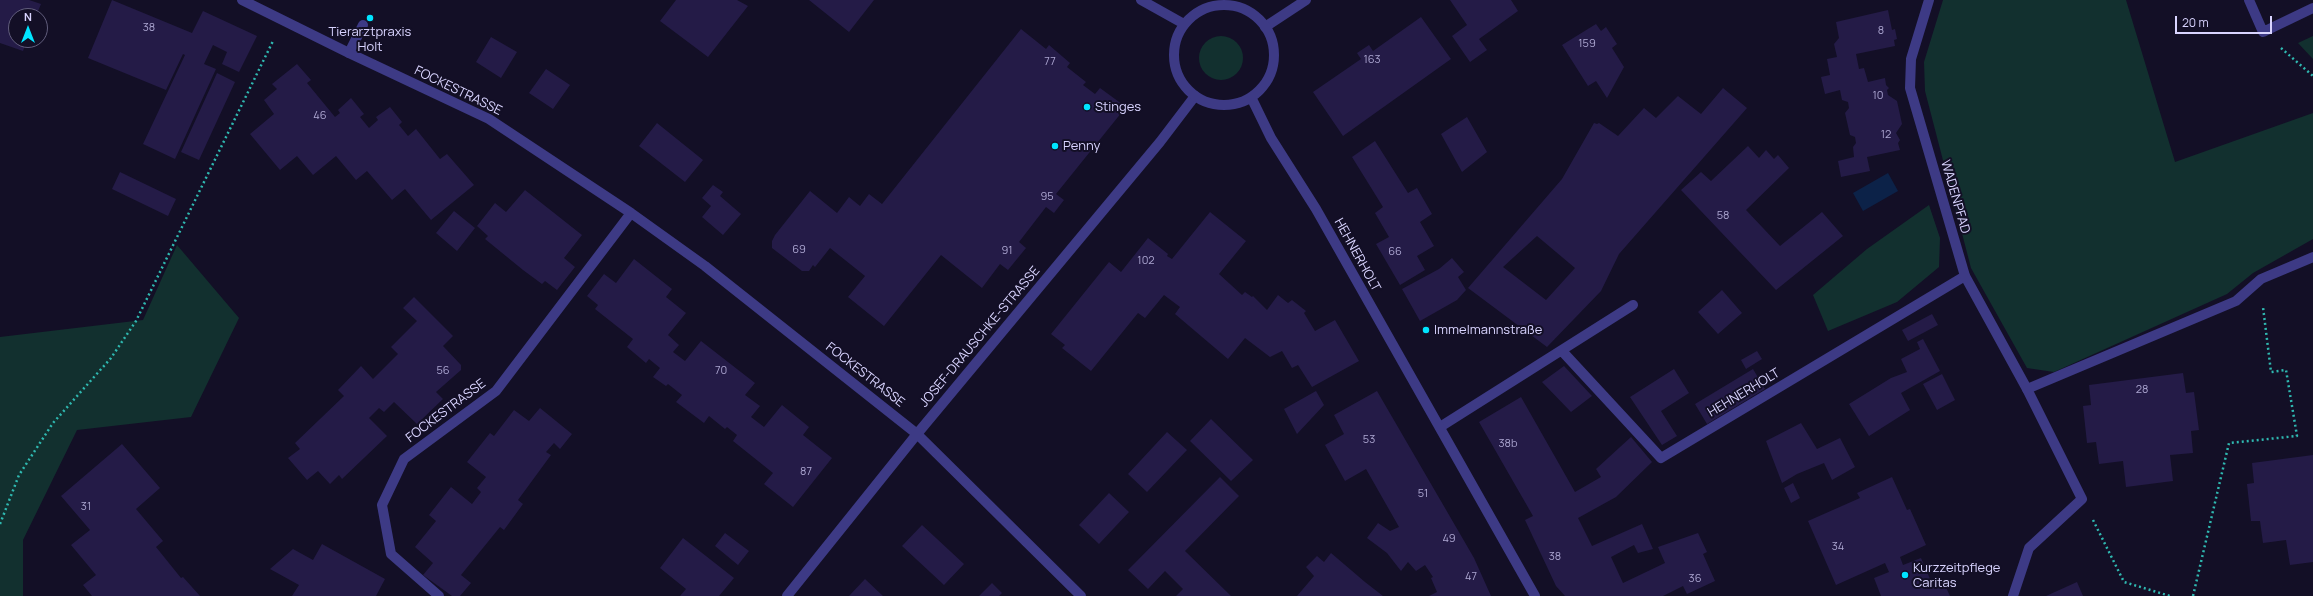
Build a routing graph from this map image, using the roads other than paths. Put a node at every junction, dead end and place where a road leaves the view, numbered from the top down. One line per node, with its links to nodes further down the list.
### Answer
1 (242, 0): 10 (street, FOCKESTRASSE)
2 (1306, 0): 9 (street)
3 (1929, 0): 15 (street, WADENPFAD)
4 (2249, 0): 6 (street)
5 (1144, 1): 7 (street)
6 (2313, 8)
7 (1184, 24): 9 (street); 11 (street)
8 (363, 25): 10 (street)
9 (1265, 27): 12 (street)
10 (349, 53): 13 (street, FOCKESTRASSE)
11 (1195, 96): 12 (street); 20 (street, JOSEF-DRAUSCHKE-STRASSE)
12 (1251, 97): 19 (street, HEHNERHOLT)
13 (631, 213): 20 (street, FOCKESTRASSE); 21 (street, FOCKESTRASSE)
14 (2313, 258): 18 (street)
15 (1965, 276): 17 (street, HEHNERHOLT); 18 (street, WADENPFAD)
16 (1633, 305): 17 (street)
17 (1562, 351): 19 (street)
18 (2027, 389): 25 (street, WADENPFAD)
19 (1440, 427): 24 (street, HEHNERHOLT)
20 (917, 434): 22 (street, JOSEF-DRAUSCHKE-STRASSE); 23 (street, FOCKESTRASSE)
21 (439, 596)
22 (787, 596)
23 (1081, 596)
24 (1535, 596)
25 (2013, 596)

